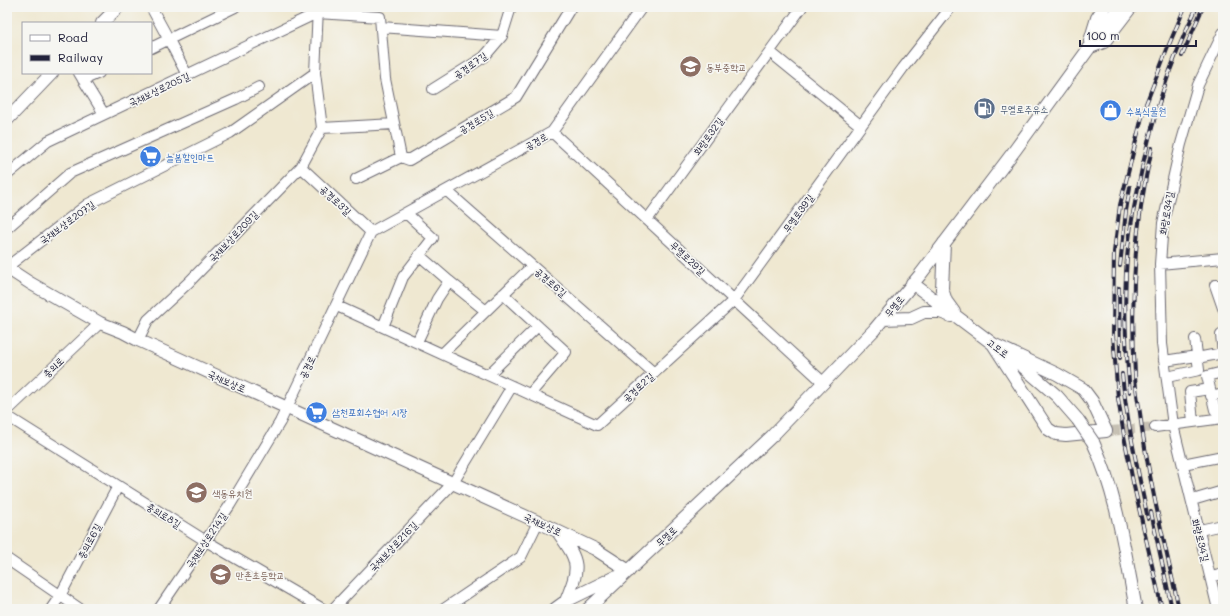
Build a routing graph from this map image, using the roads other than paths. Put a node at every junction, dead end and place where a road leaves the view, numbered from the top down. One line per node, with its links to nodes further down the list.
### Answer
1 (118, 7): 13 (main road)
2 (151, 7): 17 (street)
3 (235, 7): 17 (street)
4 (511, 7): 16 (street)
5 (571, 7): 34 (street, 공경로5길)
6 (642, 7): 33 (street, 공경로)
7 (802, 7): 20 (street, 화랑로32길)
8 (951, 7): 31 (street, 무열로39길)
9 (1104, 7): 19 (main road)
10 (1118, 7): 19 (main road, 무열로)
11 (1131, 7): 19 (main road)
12 (318, 10): 14 (street); 21 (street); 24 (street, 국채보상로205길)
13 (103, 22)
14 (381, 27): 16 (street); 30 (street)
15 (1223, 33): 46 (street, 화랑로34길)
16 (502, 36): 27 (street, 공경로7길)
17 (169, 40): 18 (street); 24 (street)
18 (152, 48)
19 (1088, 48): 43 (main road, 무열로)
20 (770, 52): 31 (street); 40 (street, 화랑로32길)
21 (315, 72): 32 (street); 48 (street, 국채보상로207길)
22 (51, 74): 29 (main road)
23 (94, 74): 25 (street)
24 (187, 75): 28 (street, 국채보상로205길)
25 (81, 77): 28 (street)
26 (259, 87): 41 (street)
27 (434, 90)
28 (104, 114): 36 (street, 국채보상로205길)
29 (7, 120)
30 (394, 124): 32 (street); 34 (street)
31 (861, 126): 53 (street, 무열로39길)
32 (322, 128): 35 (street, 국채보상로209길)
33 (552, 132): 38 (street, 공경로); 40 (street, 무열로29길)
34 (400, 157): 37 (street, 공경로5길)
35 (301, 167): 42 (street, 공경로3길); 64 (street, 국채보상로209길)
36 (7, 175)
37 (356, 179)
38 (447, 191): 39 (street, 공경로); 47 (street, 공경로6길)
39 (406, 213): 42 (street, 공경로); 44 (street)
40 (647, 220): 53 (street, 무열로29길)
41 (7, 228)
42 (371, 232): 54 (street, 공경로)
43 (944, 243): 50 (main road, 무열로); 58 (main road)
44 (419, 255): 49 (street); 61 (street)
45 (1223, 258): 46 (street)
46 (1160, 264): 70 (street, 화랑로34길)
47 (532, 266): 52 (street); 72 (street, 공경로6길)
48 (7, 268): 59 (main road, 국채보상로)
49 (448, 281): 56 (street); 65 (street)
50 (912, 283): 57 (main road, 무열로); 58 (main road, 고모로)
51 (1223, 285): 55 (street)
52 (503, 294): 56 (street); 60 (street)
53 (734, 300): 72 (street, 공경로2길); 75 (street, 무열로29길)
54 (336, 306): 61 (street, 공경로2길); 80 (street, 공경로)
55 (1223, 308)
56 (486, 311): 68 (street)
57 (883, 319): 58 (main road); 75 (main road, 무열로)
58 (959, 319): 66 (main road, 고모로)
59 (100, 323): 64 (main road, 국채보상로); 82 (street, 충의로)
60 (538, 326): 73 (street); 79 (street)
61 (382, 327): 65 (street, 공경로2길)
62 (1221, 335): 67 (street)
63 (1194, 339): 69 (street)
64 (138, 340): 80 (main road, 국채보상로)
65 (417, 342): 68 (street, 공경로2길)
66 (993, 344): 66 (main road); 111 (main road, 고모로, bridge)
67 (1223, 353): 69 (street)
68 (442, 354): 73 (street, 공경로2길)
69 (1197, 357): 70 (street); 74 (street)
70 (1164, 361): 74 (street, 화랑로34길)
71 (1223, 372): 77 (street)
72 (654, 373): 79 (street, 공경로2길)
73 (488, 375): 76 (street, 공경로2길)
74 (1167, 377): 86 (street, 화랑로34길)
75 (824, 383): 100 (main road, 무열로)
76 (512, 386): 79 (street, 공경로2길); 90 (street)
77 (1210, 392): 78 (street); 81 (street); 85 (street)
78 (1223, 393)
79 (530, 394)
80 (288, 408): 90 (main road, 국채보상로); 98 (street, 국채보상로214길)
81 (1223, 408)
82 (7, 412)
83 (7, 416): 91 (street, 충의로8길)
84 (1223, 418): 85 (street)
85 (1193, 422): 86 (street)
86 (1173, 425): 87 (street); 112 (street, 화랑로34길)
87 (1155, 427)
88 (1223, 456): 89 (street)
89 (1188, 463)
90 (453, 483): 94 (main road, 국채보상로); 107 (street, 국채보상로216길)
91 (118, 486): 98 (street, 충의로8길); 101 (street, 충의로6길)
92 (1223, 491): 93 (street)
93 (1196, 498)
94 (538, 522): 97 (main road, 국채보상로); 108 (street)
95 (1223, 525): 96 (street, 화랑로34길)
96 (1204, 529)
97 (557, 531): 100 (main road, 국채보상로); 102 (main road)
98 (206, 541): 105 (street, 국채보상로214길); 106 (street, 충의로8길)
99 (7, 559): 101 (street)
100 (629, 571): 102 (main road, 무열로); 110 (main road, 무열로)
101 (60, 596): 103 (street, 충의로6길); 104 (street)
102 (566, 601): 109 (main road, 무열로)
103 (50, 609)
104 (80, 609)
105 (159, 609)
106 (323, 609)
107 (333, 609)
108 (444, 609)
109 (555, 609)
110 (588, 609)
111 (1136, 609)
112 (1218, 609)

